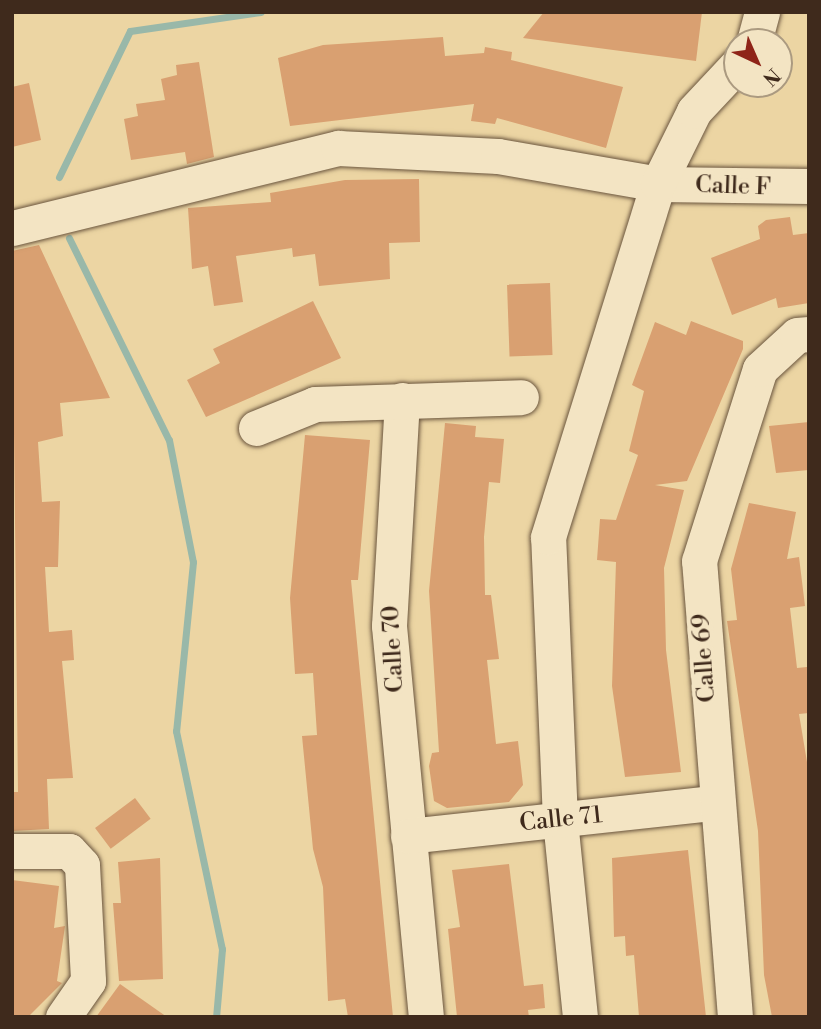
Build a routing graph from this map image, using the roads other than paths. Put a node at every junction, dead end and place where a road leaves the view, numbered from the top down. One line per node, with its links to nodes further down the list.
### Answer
1 (723, 80): 2 (street)
2 (658, 184): 3 (street, Calle F); 4 (street, Calle F); 10 (street)
3 (809, 186)
4 (12, 228)
5 (809, 334): 9 (street, Calle 69)
6 (521, 397): 7 (street)
7 (402, 400): 8 (street); 11 (street, Calle 70)
8 (256, 428)
9 (714, 803): 10 (street, Calle 71); 16 (street, Calle 69)
10 (560, 820): 11 (street, Calle 71); 15 (street)
11 (408, 836): 14 (street, Calle 70)
12 (12, 851): 13 (street)
13 (63, 1017)
14 (426, 1017)
15 (580, 1017)
16 (735, 1017)

